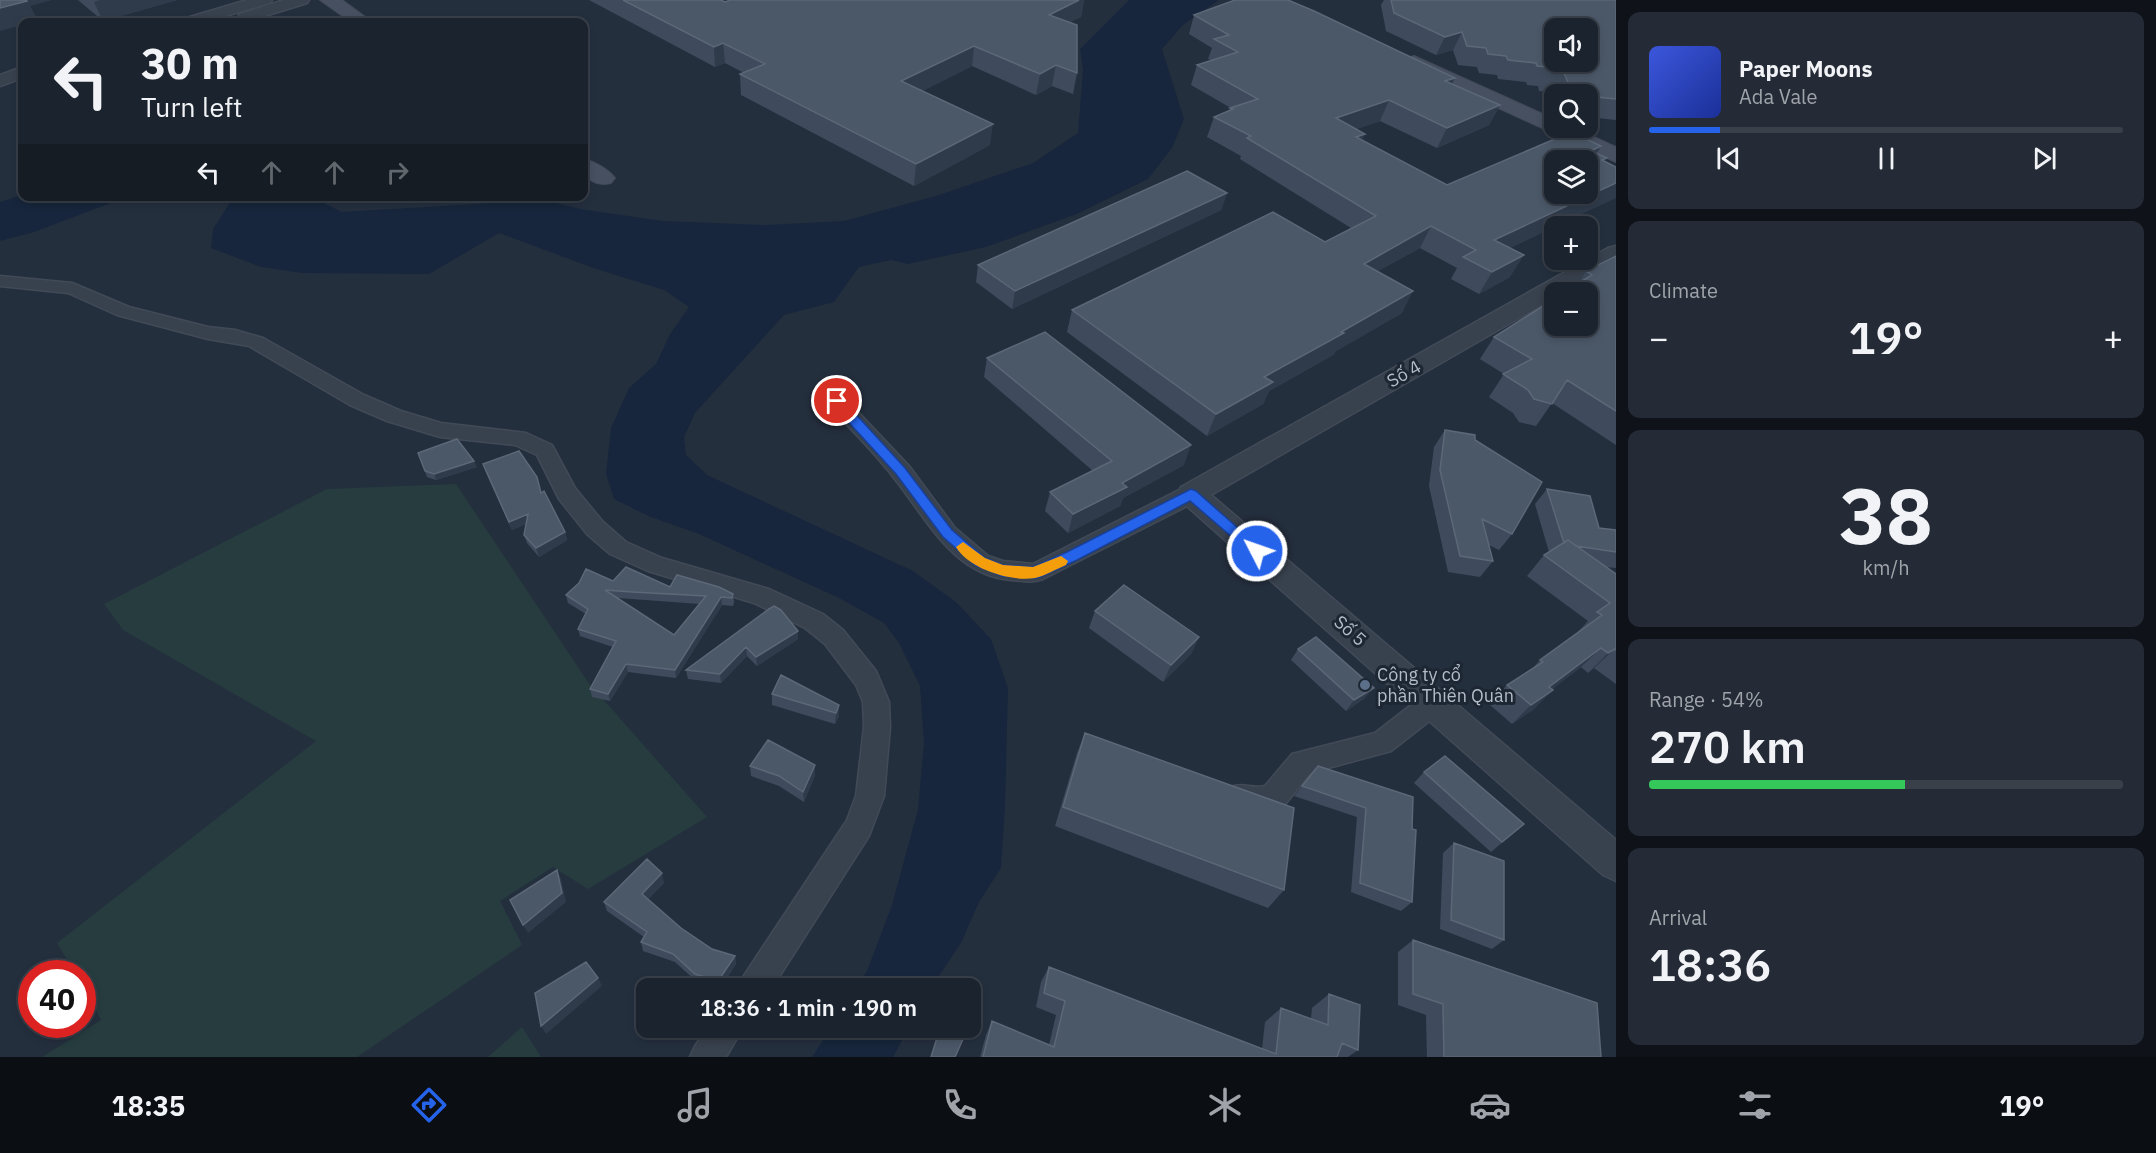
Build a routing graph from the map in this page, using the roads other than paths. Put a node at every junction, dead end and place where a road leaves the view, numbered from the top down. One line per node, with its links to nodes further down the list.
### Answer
1 (264, 0): 4 (street)
2 (301, 0): 5 (street)
3 (329, 0): 6 (main road)
4 (203, 18)
5 (243, 18)
6 (357, 18)
7 (1397, 53): 12 (main road)
8 (18, 74): 9 (street)
9 (0, 81)
10 (18, 86): 11 (street)
11 (0, 89)
12 (1544, 122)
13 (1578, 138): 14 (main road)
14 (1616, 156)
15 (1616, 253): 18 (street, Số 4)
16 (0, 281): 22 (street)
17 (837, 401): 18 (street)
18 (1191, 494): 19 (street, Số 5)
19 (1432, 703): 20 (street); 21 (street, Số 5)
20 (1212, 786)
21 (1616, 863)
22 (761, 978)
23 (719, 1038): 24 (street)
24 (705, 1057)

